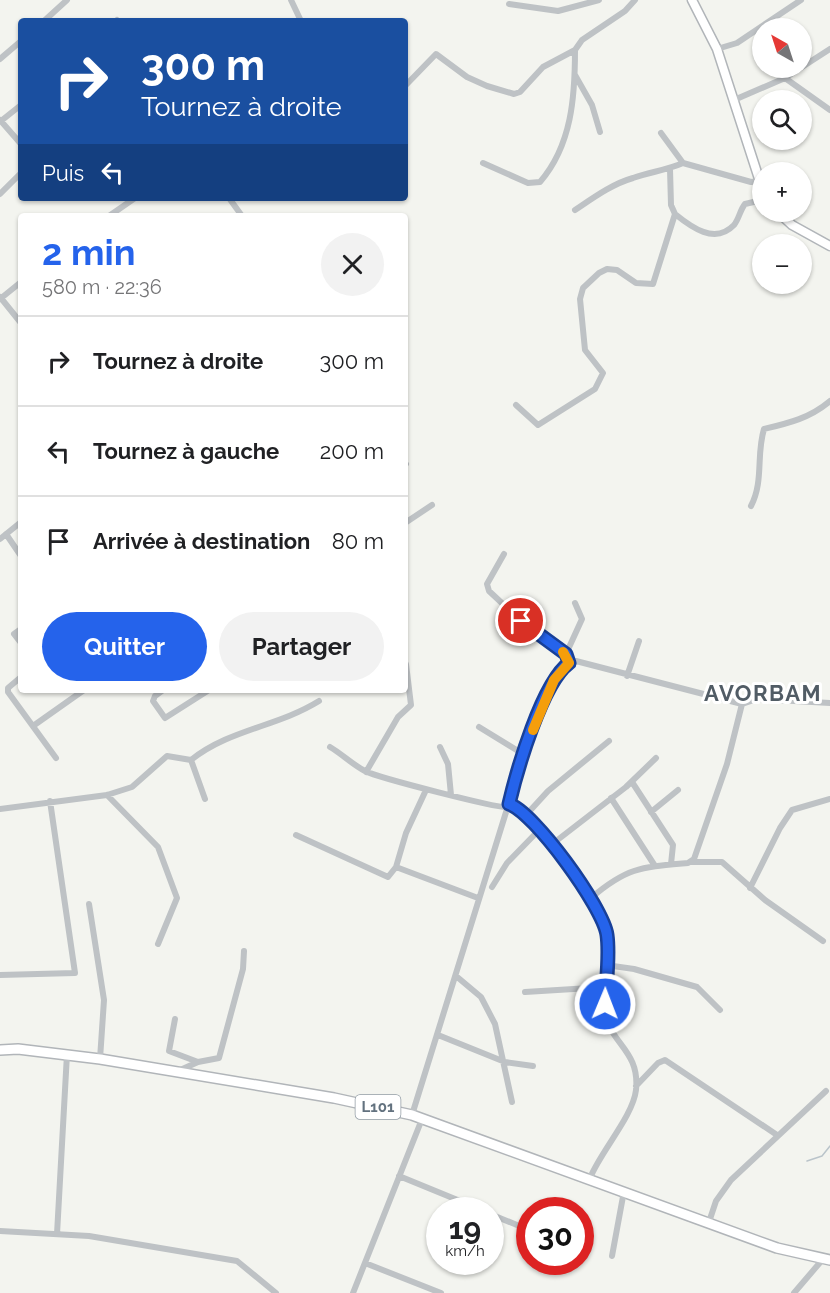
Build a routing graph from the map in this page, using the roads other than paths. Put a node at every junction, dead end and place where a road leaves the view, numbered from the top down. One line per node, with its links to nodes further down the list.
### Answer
1 (67, 0): 8 (street)
2 (291, 0): 9 (street)
3 (599, 0): 7 (street)
4 (635, 0): 13 (street)
5 (801, 0): 11 (street)
6 (692, 2): 11 (street)
7 (510, 4)
8 (47, 18)
9 (300, 18)
10 (18, 44): 14 (street)
11 (717, 49): 19 (street)
12 (830, 49): 15 (street)
13 (575, 50): 16 (street); 18 (street)
14 (0, 59)
15 (812, 61)
16 (575, 75): 23 (street); 27 (street)
17 (785, 78): 19 (street); 21 (street)
18 (408, 83)
19 (734, 100): 26 (street)
20 (18, 107): 22 (street)
21 (830, 110)
22 (1, 120): 25 (street)
23 (600, 132)
24 (661, 133): 28 (street)
25 (18, 140)
26 (753, 162)
27 (483, 163)
28 (683, 163): 29 (street); 32 (street)
29 (670, 169): 37 (street); 39 (street)
30 (18, 176): 33 (street)
31 (0, 182): 33 (street)
32 (752, 182)
33 (6, 189): 34 (street)
34 (0, 194)
35 (131, 201): 38 (street)
36 (752, 202): 39 (street)
37 (575, 210)
38 (113, 213)
39 (675, 214): 46 (street)
40 (789, 222): 41 (street)
41 (830, 246)
42 (18, 284): 43 (street)
43 (0, 298): 44 (street)
44 (18, 319)
45 (830, 401): 48 (street)
46 (516, 405)
47 (432, 505): 49 (street)
48 (751, 506)
49 (408, 521)
50 (18, 524): 51 (street)
51 (6, 534): 52 (street); 53 (street)
52 (0, 539)
53 (18, 552)
54 (504, 554): 57 (street)
55 (575, 603): 57 (street)
56 (639, 641): 59 (street)
57 (566, 654): 58 (street)
58 (569, 663): 59 (street); 73 (street)
59 (627, 676): 67 (street)
60 (18, 680): 68 (street)
61 (408, 680): 77 (street)
62 (80, 693): 68 (street)
63 (153, 693): 64 (street)
64 (204, 693)
65 (319, 700): 76 (street)
66 (830, 703): 67 (street)
67 (742, 704): 94 (street)
68 (33, 726): 74 (street)
69 (478, 727): 73 (street)
70 (609, 741): 90 (street)
71 (330, 747): 77 (street)
72 (440, 747): 82 (street)
73 (523, 754): 87 (street)
74 (56, 758)
75 (656, 758): 78 (street)
76 (190, 760): 81 (street); 84 (street)
77 (366, 772): 79 (street)
78 (632, 782): 83 (street); 89 (street)
79 (426, 790): 82 (street); 97 (street)
80 (678, 790): 89 (street)
81 (107, 795): 86 (street); 104 (street)
82 (451, 795): 87 (street)
83 (611, 798): 93 (street); 96 (street)
84 (205, 799)
85 (830, 799): 99 (street)
86 (50, 801): 88 (street); 107 (street)
87 (508, 806): 90 (street); 100 (street)
88 (0, 809)
89 (651, 812): 95 (street)
90 (527, 814): 91 (street)
91 (540, 830): 93 (street); 98 (street)
92 (296, 835): 97 (street)
93 (551, 845): 101 (street)
94 (691, 862): 95 (street); 99 (street)
95 (671, 864): 96 (street)
96 (655, 866): 101 (street)
97 (396, 867): 100 (street)
98 (492, 886)
99 (750, 888): 103 (street)
100 (478, 898): 108 (street)
101 (591, 898): 106 (street)
102 (89, 904): 116 (street)
103 (823, 941)
104 (158, 944)
105 (244, 951): 117 (street)
106 (606, 965): 109 (street); 111 (street)
107 (0, 975)
108 (456, 976): 113 (street); 118 (street)
109 (606, 987): 110 (street); 121 (street)
110 (525, 992)
111 (720, 1010)
112 (175, 1019): 117 (street)
113 (438, 1035): 118 (street); 124 (street)
114 (0, 1050): 115 (main road, L101)
115 (67, 1054): 116 (main road, L101); 133 (street)
116 (100, 1059): 120 (main road, L101)
117 (198, 1062): 120 (street)
118 (505, 1062): 119 (street); 123 (street)
119 (533, 1066)
120 (175, 1072): 124 (main road, L101)
121 (636, 1086): 126 (street); 128 (street)
122 (826, 1091): 126 (street)
123 (512, 1102)
124 (412, 1115): 125 (main road, L101)
125 (422, 1119): 127 (street); 128 (main road, L101)
126 (777, 1135): 131 (street)
127 (399, 1176): 130 (street); 136 (street)
128 (590, 1178): 129 (main road, L101)
129 (624, 1191): 131 (main road, L101); 134 (street)
130 (450, 1197)
131 (709, 1222): 135 (main road, L101)
132 (0, 1231): 133 (street)
133 (57, 1234): 137 (street)
134 (612, 1256)
135 (826, 1260): 140 (street)
136 (365, 1263): 138 (street); 139 (street)
137 (276, 1293)
138 (353, 1293)
139 (441, 1293)
140 (794, 1293)

